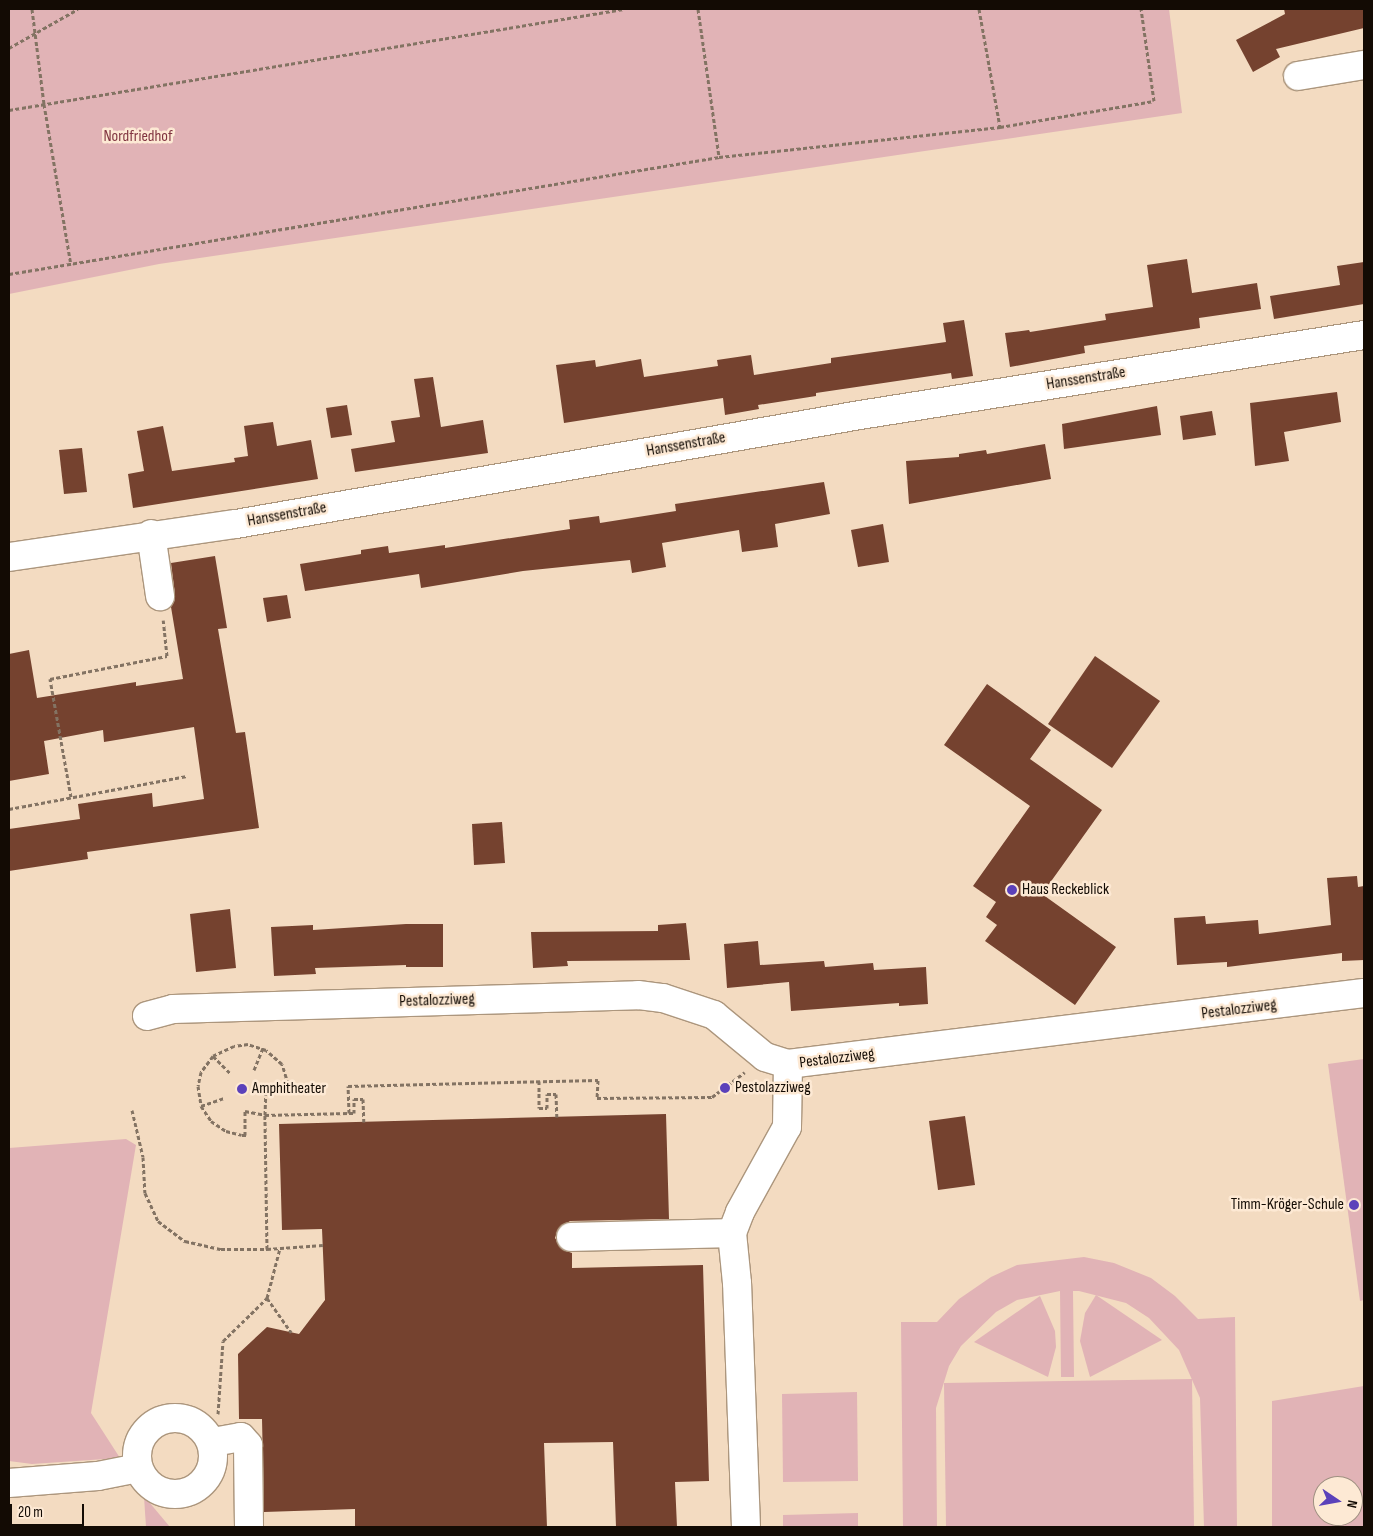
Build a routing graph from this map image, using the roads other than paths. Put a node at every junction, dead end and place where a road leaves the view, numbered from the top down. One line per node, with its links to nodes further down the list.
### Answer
1 (1364, 65): 2 (street)
2 (1298, 76)
3 (1364, 336): 4 (street, Hanssenstraße)
4 (152, 534): 5 (street, Hanssenstraße); 6 (street)
5 (9, 557)
6 (160, 596)
7 (1364, 993): 9 (street, Pestalozziweg)
8 (147, 1016): 9 (street, Pestalozziweg)
9 (777, 1061): 10 (street)
10 (732, 1232): 11 (street); 16 (street)
11 (571, 1237)
12 (213, 1442): 13 (street); 13 (street); 15 (street)
13 (138, 1468): 14 (street)
14 (9, 1483)
15 (249, 1527)
16 (746, 1527)

